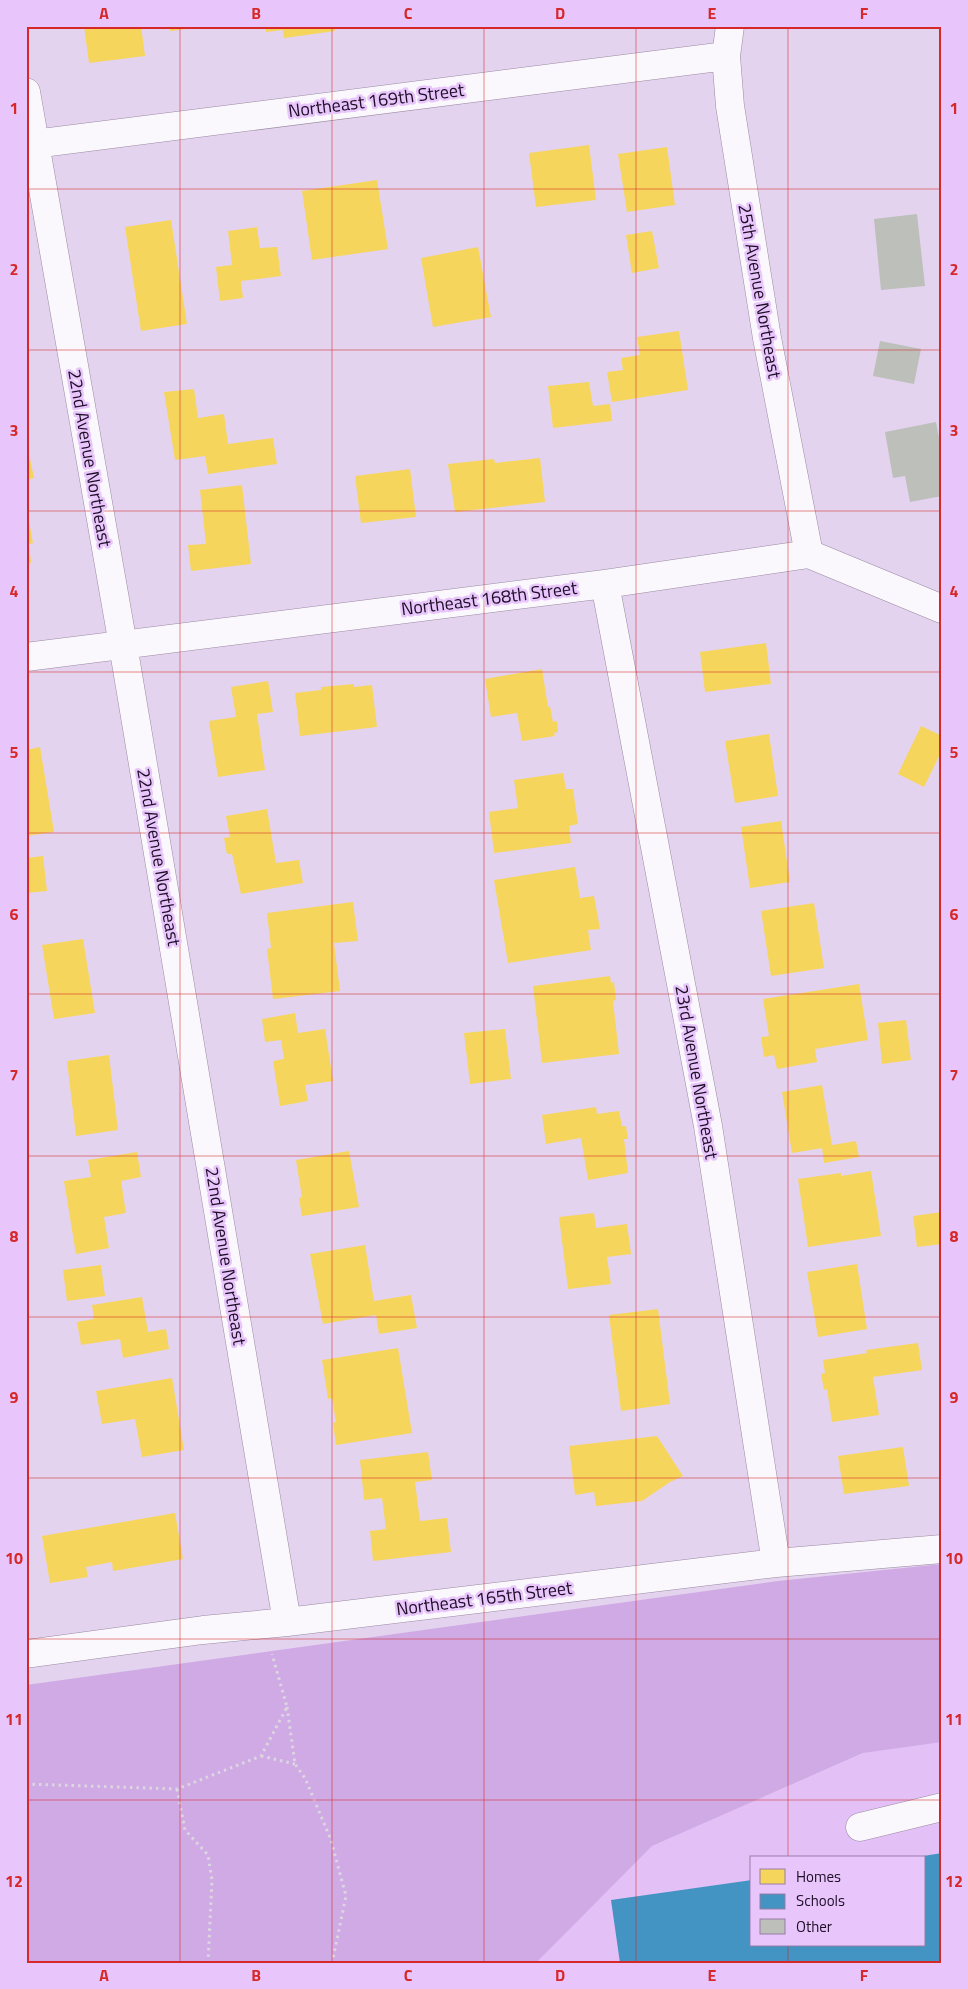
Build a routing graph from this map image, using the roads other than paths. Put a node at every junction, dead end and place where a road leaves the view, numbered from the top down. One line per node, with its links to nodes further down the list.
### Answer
1 (730, 26): 2 (street, 25th Avenue Northeast)
2 (726, 56): 4 (street, Northeast 169th Street); 5 (street, 25th Avenue Northeast)
3 (26, 92): 4 (street, 22nd Avenue Northeast)
4 (31, 144): 8 (street, 22nd Avenue Northeast)
5 (810, 554): 6 (street, Northeast 168th Street); 7 (street)
6 (606, 584): 8 (street, Northeast 168th Street); 11 (street, 23rd Avenue Northeast)
7 (942, 610)
8 (123, 645): 9 (street, Northeast 168th Street); 12 (street, 22nd Avenue Northeast)
9 (26, 657)
10 (942, 1549): 11 (street, Northeast 165th Street)
11 (776, 1563): 12 (street, Northeast 165th Street)
12 (275, 1623): 13 (street, Northeast 165th Street)
13 (26, 1654)
14 (942, 1807): 15 (street)
15 (860, 1827)

